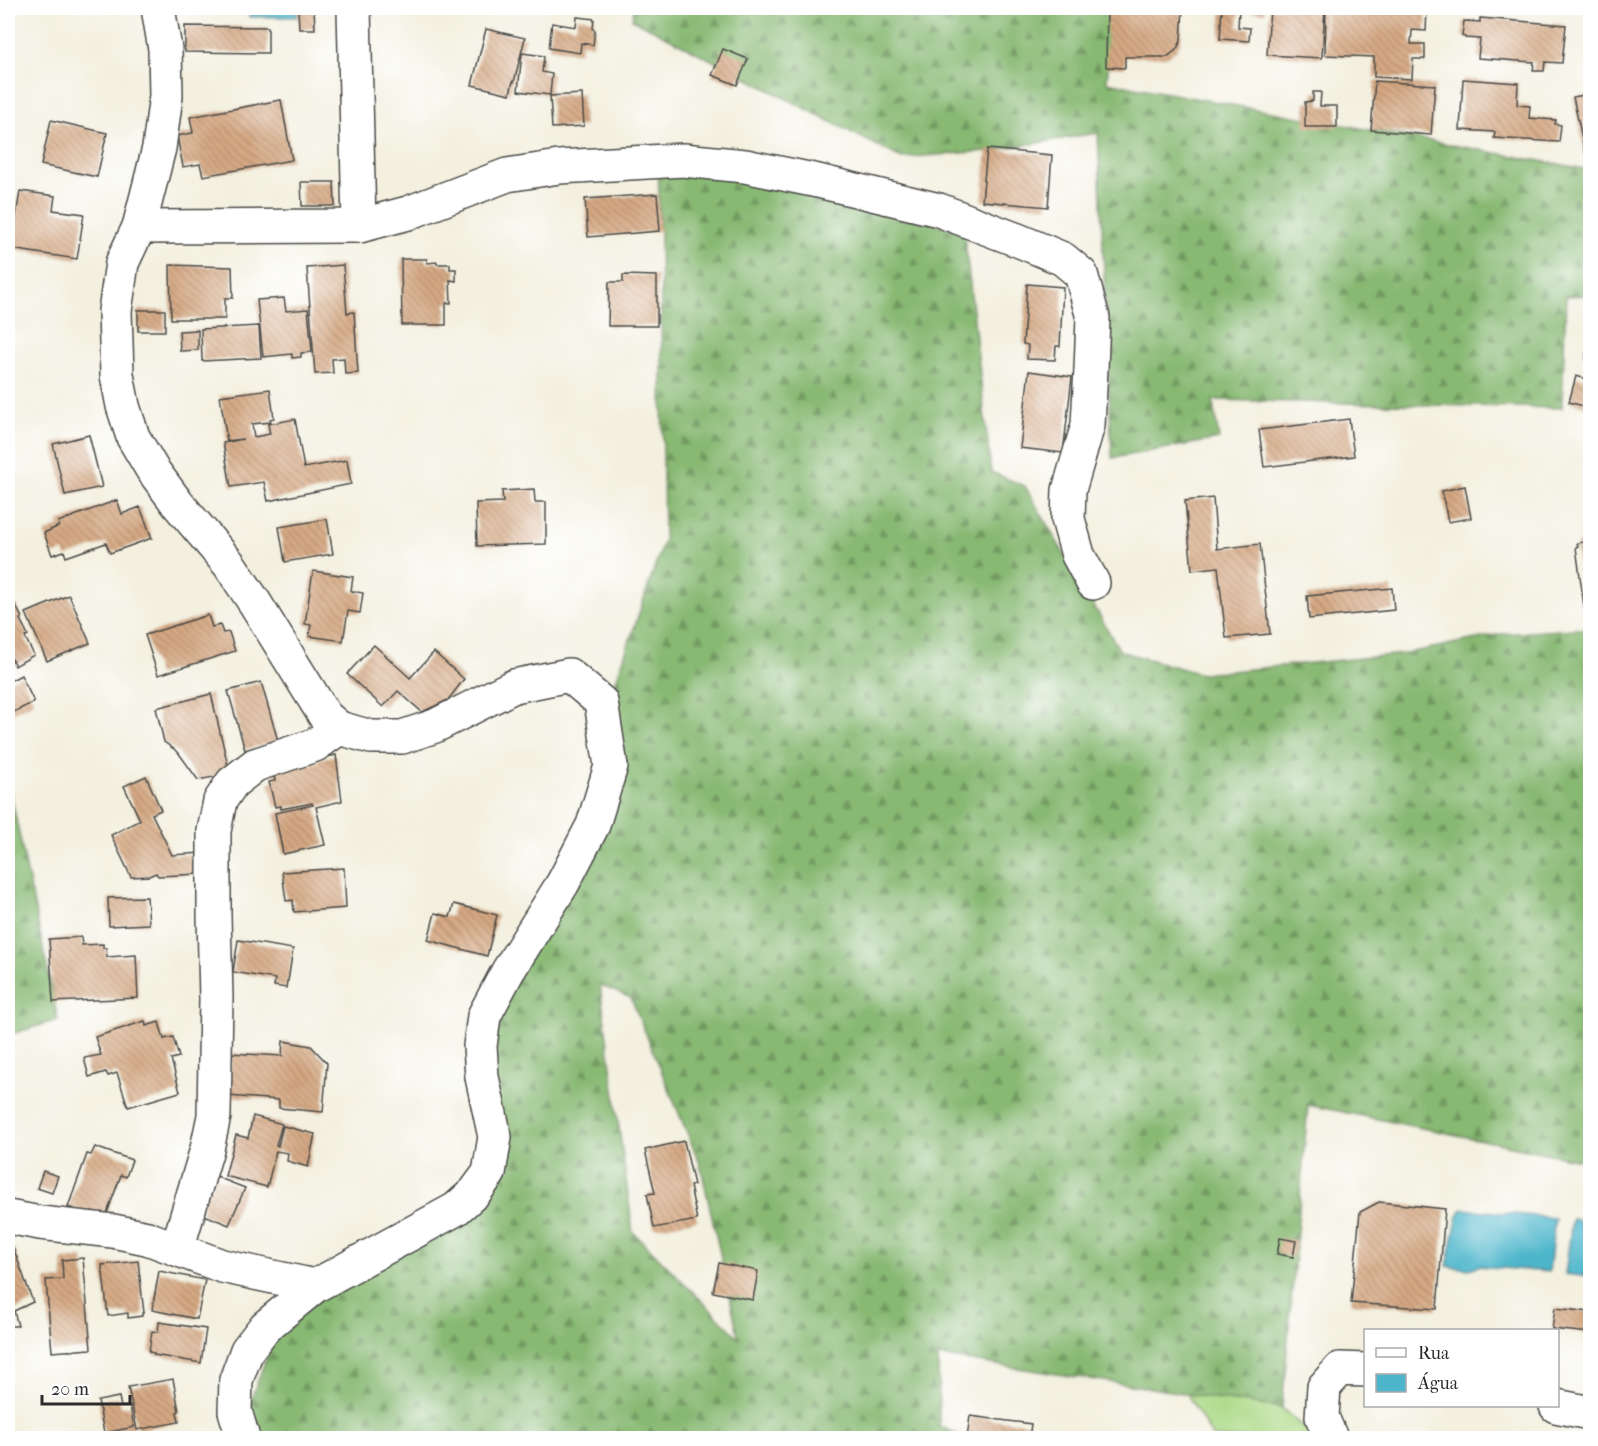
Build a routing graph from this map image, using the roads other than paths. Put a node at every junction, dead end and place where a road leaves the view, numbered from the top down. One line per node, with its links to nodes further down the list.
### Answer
1 (158, 8): 4 (street)
2 (354, 8): 3 (street)
3 (359, 226): 4 (street); 5 (street)
4 (139, 227): 6 (street)
5 (1093, 583)
6 (339, 728): 8 (street); 9 (street)
7 (8, 1217): 8 (street)
8 (177, 1249): 9 (street)
9 (315, 1286): 13 (street)
10 (1364, 1370): 14 (street)
11 (1559, 1407): 12 (street)
12 (1590, 1413)
13 (243, 1438)
14 (1331, 1438)

